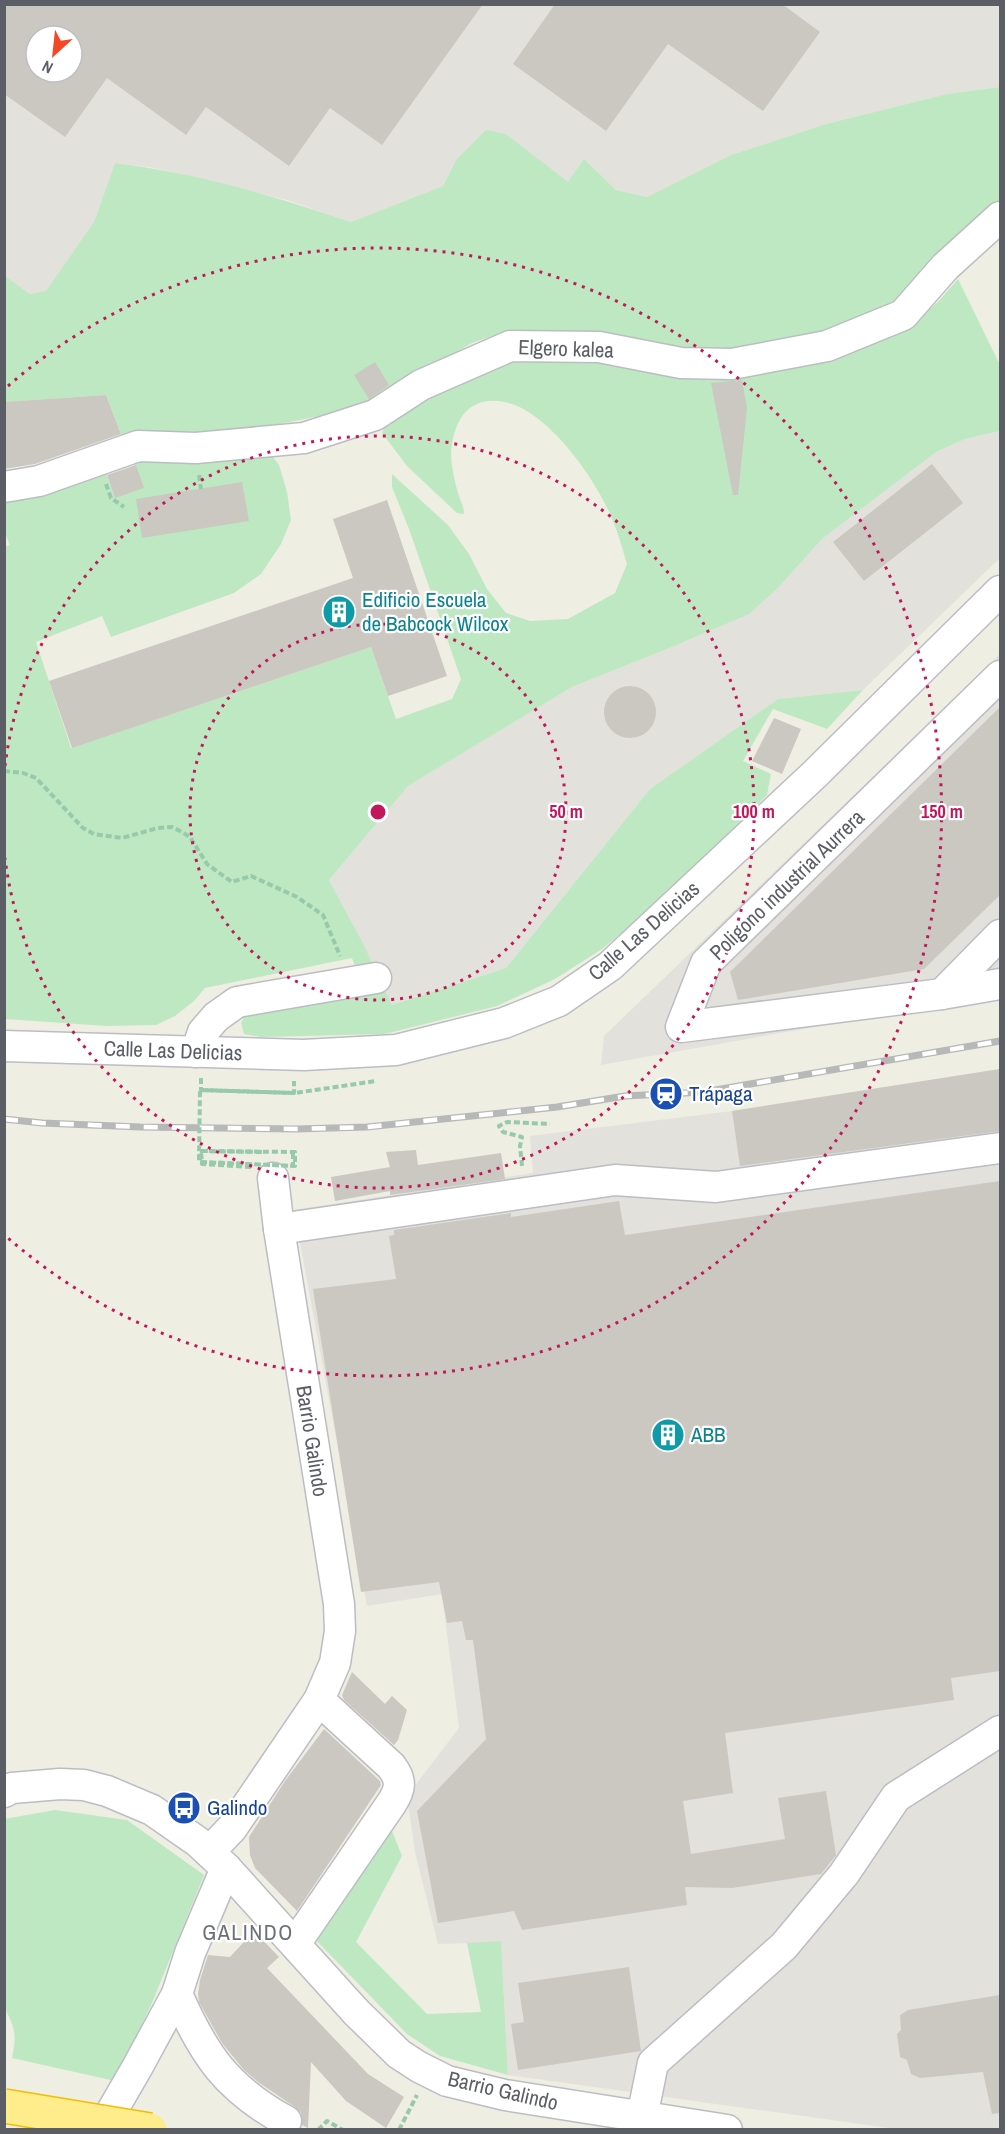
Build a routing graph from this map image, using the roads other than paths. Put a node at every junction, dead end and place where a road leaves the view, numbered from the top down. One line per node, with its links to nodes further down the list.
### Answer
1 (1000, 217): 2 (street, Elgero kalea)
2 (4, 487)
3 (1000, 591): 10 (street, Calle Las Delicias)
4 (1000, 676): 8 (street, Poligono industrial Aurrera)
5 (1000, 935): 8 (street)
6 (363, 980): 10 (street)
7 (1000, 984): 8 (street, Poligono industrial Aurrera)
8 (942, 993)
9 (4, 1046): 10 (street, Calle Las Delicias)
10 (198, 1065)
11 (1000, 1148): 13 (street)
12 (260, 1172): 13 (street, Barrio Galindo)
13 (279, 1229): 14 (street, Barrio Galindo)
14 (319, 1701): 17 (street, Barrio Galindo); 18 (street)
15 (1000, 1731): 21 (street)
16 (4, 1792): 17 (street, Barrio Galindo)
17 (218, 1860): 18 (street, Barrio Galindo); 19 (street, Barrio Galindo)
18 (295, 1944): 21 (street, Barrio Galindo)
19 (177, 1994): 22 (street); 23 (street, Barrio Galindo)
20 (4, 2106): 24 (highway, bridge)
21 (642, 2117): 25 (street, Barrio Galindo)
22 (286, 2121)
23 (101, 2130)
24 (150, 2130)
25 (727, 2130)

